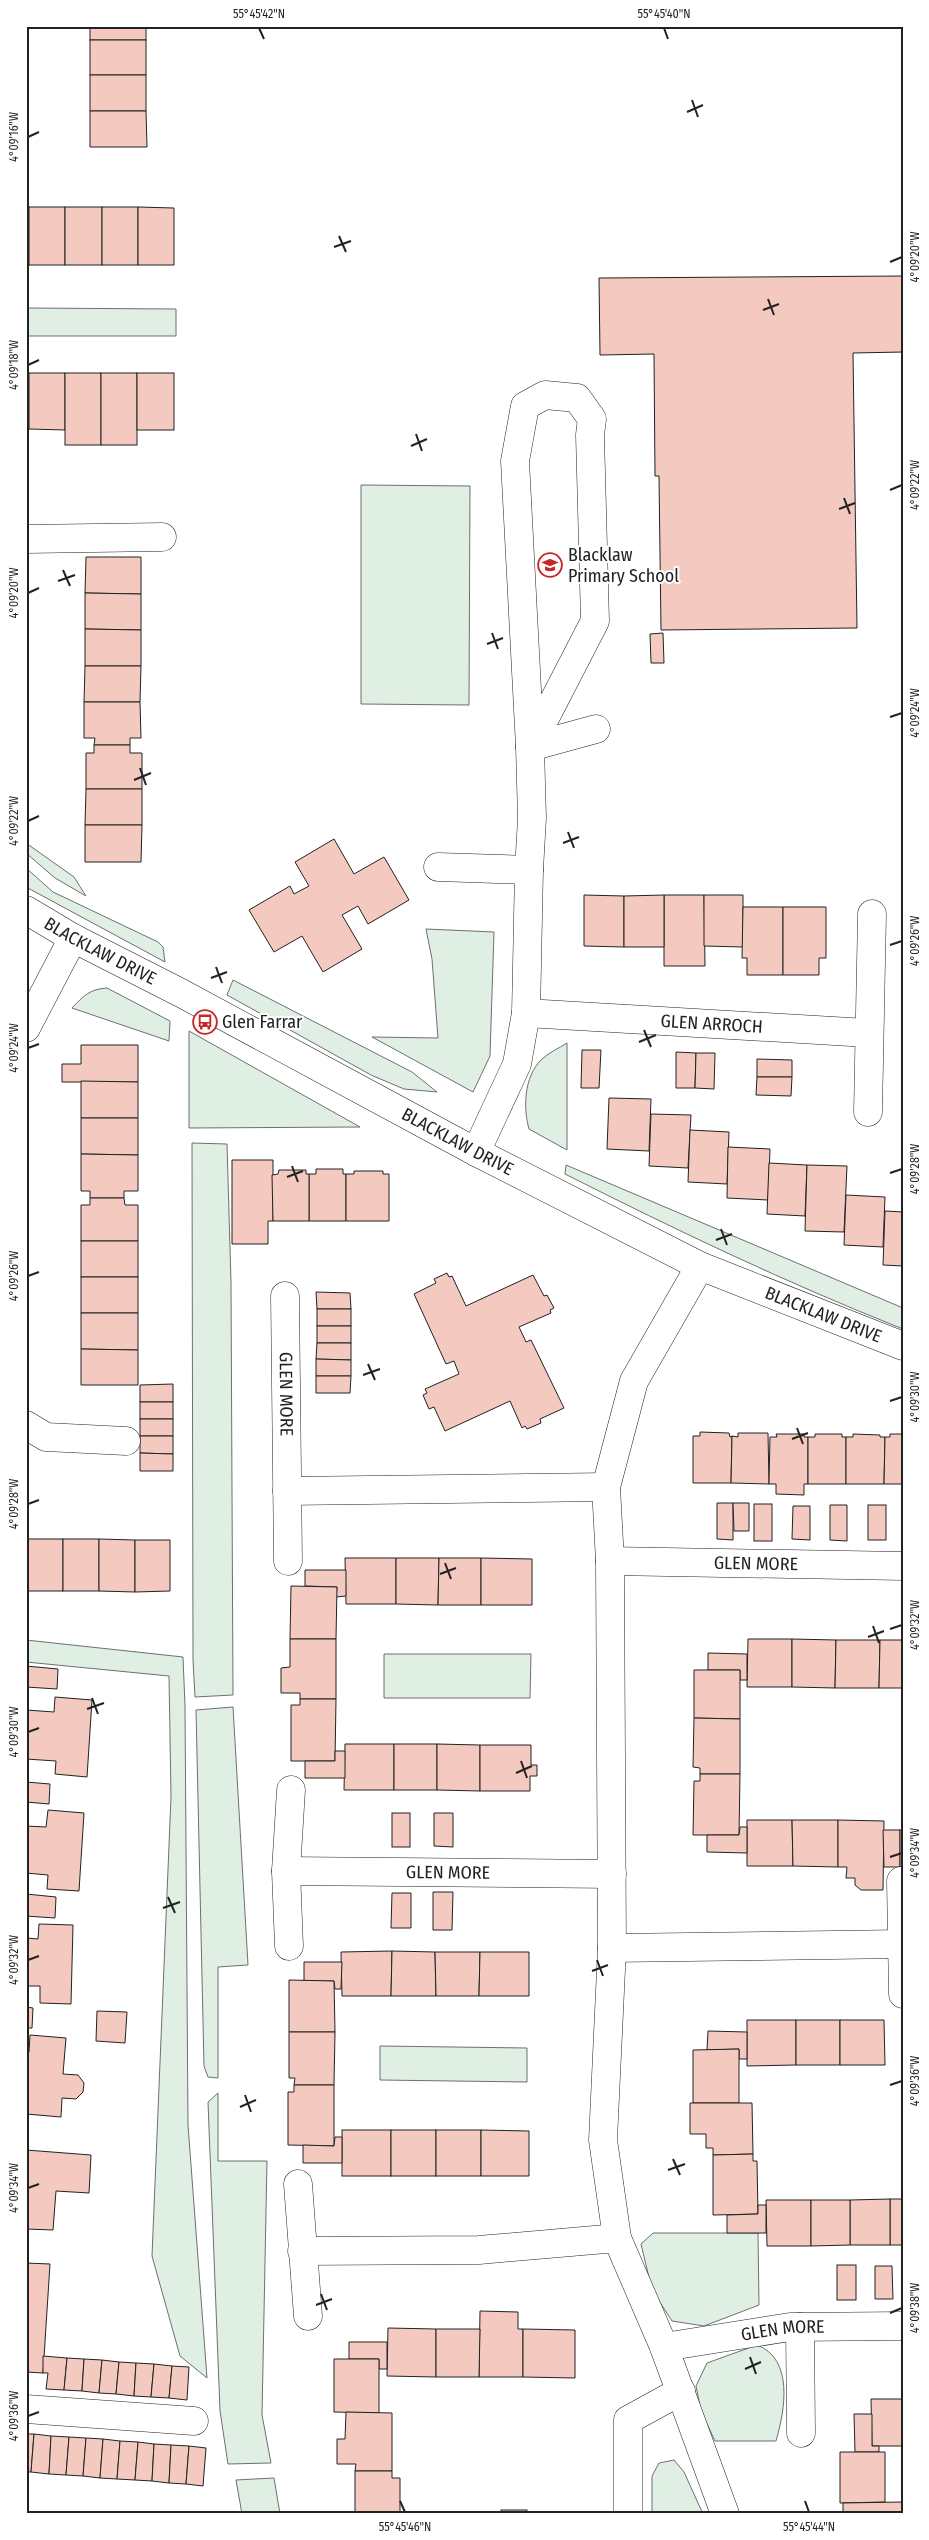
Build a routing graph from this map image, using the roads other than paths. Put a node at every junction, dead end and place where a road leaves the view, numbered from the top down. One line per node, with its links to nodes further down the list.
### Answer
1 (162, 537): 2 (street)
2 (26, 539)
3 (596, 729): 4 (street)
4 (530, 747): 4 (street); 6 (street)
5 (438, 867): 6 (street)
6 (529, 870): 10 (street)
7 (26, 910): 9 (street, BLACKLAW DRIVE)
8 (872, 914): 12 (street)
9 (73, 938): 11 (street); 14 (street, BLACKLAW DRIVE)
10 (526, 1013): 12 (street, GLEN ARROCH); 14 (street)
11 (26, 1028)
12 (868, 1033): 13 (street)
13 (868, 1112)
14 (476, 1152): 15 (street, BLACKLAW DRIVE)
15 (700, 1266): 17 (street, BLACKLAW DRIVE); 20 (street)
16 (285, 1296): 21 (street, GLEN MORE)
17 (903, 1346)
18 (26, 1425): 19 (street)
19 (126, 1441)
20 (606, 1487): 21 (street); 23 (street)
21 (287, 1491): 22 (street, GLEN MORE)
22 (288, 1561)
23 (610, 1561): 24 (street, GLEN MORE); 27 (street)
24 (903, 1566)
25 (291, 1790): 26 (street)
26 (286, 1871): 27 (street, GLEN MORE); 30 (street)
27 (612, 1874): 31 (street)
28 (901, 1881): 29 (street)
29 (902, 1944): 31 (street); 32 (street)
30 (289, 1946)
31 (612, 1948): 34 (street)
32 (903, 1994)
33 (298, 2184): 35 (street)
34 (616, 2238): 35 (street); 39 (street)
35 (302, 2251): 36 (street)
36 (308, 2316)
37 (903, 2326): 38 (street, GLEN MORE)
38 (800, 2327): 39 (street, GLEN MORE); 43 (street)
39 (664, 2347): 40 (street)
40 (680, 2391): 44 (street); 45 (street)
41 (26, 2410): 42 (street)
42 (194, 2421)
43 (801, 2433)
44 (628, 2514)
45 (724, 2514)

